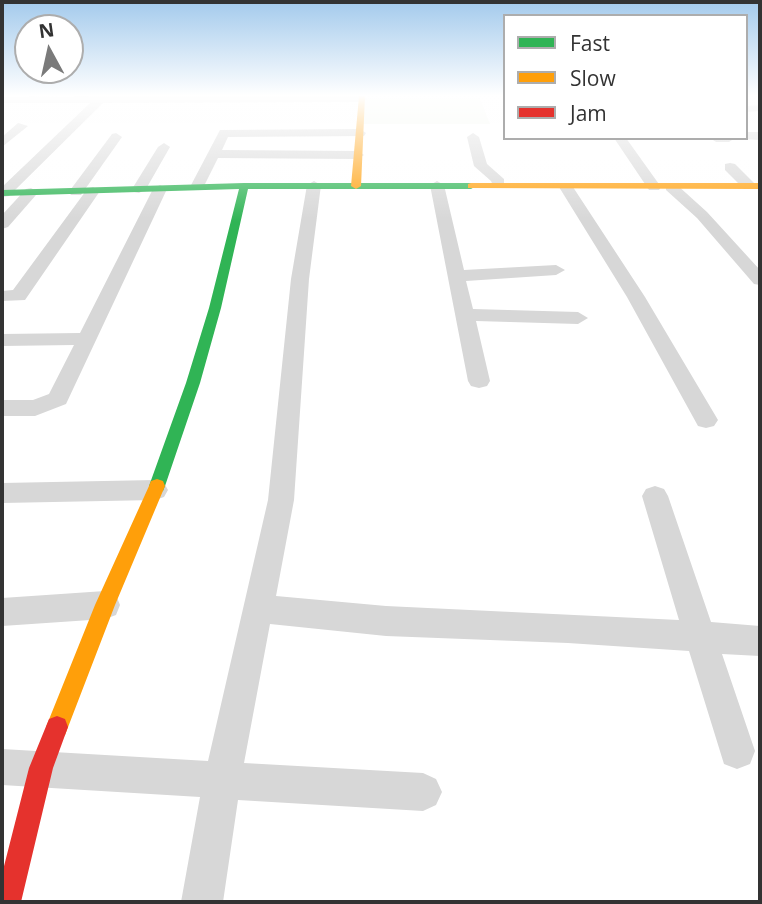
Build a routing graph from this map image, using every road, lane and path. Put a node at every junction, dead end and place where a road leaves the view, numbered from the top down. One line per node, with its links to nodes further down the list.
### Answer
1 (59, 138): 23 (street)
2 (115, 138): 22 (street)
3 (223, 138): 8 (street)
4 (360, 138): 9 (street)
5 (472, 138): 12 (street)
6 (622, 140): 19 (street)
7 (164, 147): 21 (street)
8 (214, 155): 9 (street); 17 (street)
9 (358, 155): 15 (street)
10 (730, 167): 16 (street)
11 (437, 185): 12 (street); 15 (street); 27 (street)
12 (499, 185): 18 (street)
13 (244, 186): 14 (street); 17 (street); 37 (street)
14 (314, 186): 15 (street); 41 (street)
15 (356, 186)
16 (754, 186): 19 (street)
17 (197, 187): 20 (street)
18 (566, 187): 19 (street); 36 (street)
19 (662, 187): 28 (street)
20 (160, 188): 21 (street); 32 (street)
21 (139, 189): 22 (street)
22 (85, 191): 24 (street); 29 (street)
23 (3, 192): 24 (street)
24 (31, 192): 25 (street)
25 (2, 224)
26 (556, 270): 27 (street)
27 (456, 276): 30 (street)
28 (759, 277)
29 (2, 296)
30 (465, 315): 31 (street); 34 (street)
31 (578, 318)
32 (87, 339): 33 (street); 35 (street)
33 (2, 340)
34 (479, 381)
35 (2, 408)
36 (706, 420)
37 (155, 490): 38 (street); 40 (street)
38 (2, 493)
39 (656, 496): 43 (street)
40 (104, 605): 42 (street); 47 (street)
41 (258, 609): 43 (street); 48 (street)
42 (2, 612)
43 (700, 635): 44 (street); 45 (street)
44 (760, 641)
45 (737, 751)
46 (2, 767): 47 (street)
47 (41, 768): 48 (street); 50 (street)
48 (222, 780): 49 (street); 51 (street)
49 (423, 792)
50 (8, 902)
51 (202, 902)

